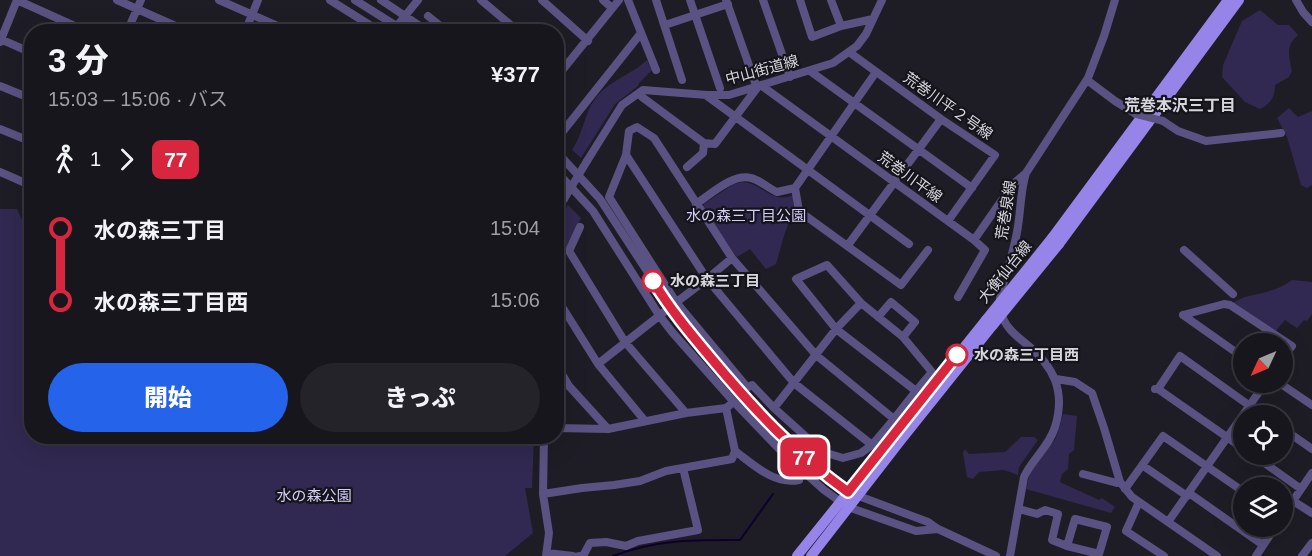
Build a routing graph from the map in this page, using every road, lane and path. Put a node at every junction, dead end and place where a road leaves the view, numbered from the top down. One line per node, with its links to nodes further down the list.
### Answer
1 (17, 0): 35 (street); 48 (street)
2 (117, 0): 25 (street)
3 (219, 0): 28 (street)
4 (258, 0): 28 (street)
5 (330, 0): 27 (street)
6 (381, 0): 29 (street)
7 (418, 0): 29 (street)
8 (481, 0): 44 (street)
9 (542, 0): 49 (street)
10 (603, 0): 26 (street)
11 (619, 0): 26 (street)
12 (628, 0): 47 (street)
13 (656, 0): 45 (street)
14 (690, 0): 30 (street)
15 (763, 0): 56 (street)
16 (800, 0): 46 (street)
17 (831, 0): 46 (street)
18 (882, 0): 32 (street, 中山街道線)
19 (1115, 0): 58 (street, 荒巻泉線)
20 (1228, 0): 92 (main road, 大衡仙台線)
21 (1239, 0): 92 (main road, 大衡仙台線)
22 (1296, 0): 33 (street)
23 (358, 1): 27 (street); 41 (street)
24 (727, 2): 30 (street); 60 (street)
25 (139, 4): 36 (street); 37 (street)
26 (612, 8): 49 (street)
27 (354, 13): 40 (street)
28 (252, 14): 38 (street); 39 (street)
29 (405, 15): 42 (street); 43 (street)
30 (696, 15): 45 (street); 61 (street)
31 (428, 16): 34 (street)
32 (873, 19): 46 (street); 51 (street, 中山街道線)
33 (1312, 22)
34 (438, 23)
35 (70, 24)
36 (130, 24)
37 (175, 24)
38 (248, 24)
39 (274, 24)
40 (370, 24)
41 (388, 24)
42 (399, 24)
43 (418, 24)
44 (510, 24)
45 (665, 26): 57 (street)
46 (841, 26)
47 (641, 33): 53 (street); 68 (street)
48 (0, 40): 50 (street)
49 (588, 41): 52 (street)
50 (24, 50)
51 (849, 52): 54 (street, 中山街道線); 55 (street, 荒巻川平２号線)
52 (564, 66)
53 (656, 70)
54 (810, 71): 56 (street, 中山街道線); 65 (street)
55 (876, 72): 65 (street); 67 (street, 荒巻川平２号線)
56 (790, 77): 60 (street, 中山街道線)
57 (682, 80)
58 (1087, 80): 70 (street, bridge); 80 (street, 荒巻泉線)
59 (0, 86): 64 (street)
60 (760, 87): 63 (street, 中山街道線); 66 (street); 71 (street, 荒巻川平線)
61 (720, 88)
62 (640, 93): 63 (street, 中山街道線); 73 (street); 86 (street, bridge)
63 (707, 95): 66 (street)
64 (24, 96)
65 (854, 104): 71 (street); 74 (street)
66 (735, 118): 73 (street); 78 (street)
67 (940, 119): 74 (street); 85 (street, 荒巻川平２号線)
68 (564, 127)
69 (0, 129): 72 (street)
70 (1281, 134)
71 (831, 136): 78 (street); 83 (street, 荒巻川平線)
72 (24, 139)
73 (704, 142): 77 (street)
74 (918, 149): 83 (street); 85 (street)
75 (626, 155): 87 (street); 98 (street); 102 (street)
76 (564, 160): 102 (street)
77 (687, 167)
78 (807, 169): 84 (street); 88 (street)
79 (0, 172): 82 (street)
80 (1026, 173): 91 (street); 114 (street, 荒巻泉線)
81 (564, 179): 104 (street)
82 (24, 182)
83 (895, 183): 88 (street); 89 (street, 荒巻川平線)
84 (795, 188): 87 (street); 94 (street)
85 (972, 188): 89 (street, 荒巻川平２号線)
86 (564, 199)
87 (696, 204): 97 (street)
88 (871, 215): 93 (street); 94 (street)
89 (948, 221): 91 (street, 荒巻川平線)
90 (580, 227): 109 (street)
91 (974, 240): 100 (street)
92 (1056, 241): 149 (main road, 大衡仙台線, bridge)
93 (909, 244)
94 (848, 245): 95 (street)
95 (928, 250)
96 (1184, 250): 99 (street)
97 (732, 258): 98 (street); 111 (street)
98 (707, 279): 102 (street); 115 (street)
99 (1233, 294)
100 (958, 297)
101 (861, 303): 105 (street); 106 (street); 106 (street)
102 (673, 305): 104 (street); 116 (street)
103 (564, 310): 112 (street)
104 (659, 315): 109 (street); 120 (street)
105 (878, 317): 108 (street); 108 (street)
106 (836, 329): 111 (street); 117 (street)
107 (1273, 333): 110 (street)
108 (903, 337): 117 (street)
109 (625, 342): 112 (street); 124 (street)
110 (1233, 350)
111 (816, 355): 115 (street); 125 (street)
112 (598, 364): 126 (street)
113 (564, 378): 128 (street)
114 (1056, 378): 145 (street); 153 (street)
115 (794, 383): 123 (street); 134 (street)
116 (744, 390): 123 (street); 149 (street)
117 (916, 391): 125 (street)
118 (1293, 392): 122 (street)
119 (1258, 393): 121 (street)
120 (730, 405): 124 (street); 136 (street); 152 (street)
121 (1250, 405): 131 (street)
122 (1312, 405)
123 (774, 408): 134 (street)
124 (686, 413): 126 (street)
125 (894, 419): 134 (street)
126 (645, 422): 128 (street)
127 (564, 428): 128 (street)
128 (608, 429)
129 (1233, 429): 131 (street)
130 (1293, 436): 135 (street)
131 (1227, 437): 132 (street); 139 (street)
132 (1233, 441)
133 (544, 444): 147 (street)
134 (872, 445)
135 (1312, 449)
136 (735, 451): 140 (street); 143 (street)
137 (1142, 465): 139 (street); 145 (street); 148 (street)
138 (1267, 465): 146 (street)
139 (1207, 466): 144 (street); 148 (street)
140 (683, 468): 147 (street); 164 (street)
141 (1312, 473): 146 (street)
142 (1083, 474): 145 (street)
143 (799, 480)
144 (1233, 484)
145 (1123, 486): 151 (street)
146 (1301, 489): 150 (street)
147 (543, 494): 161 (street)
148 (1188, 494): 155 (street); 159 (street)
149 (852, 495): 152 (main road, 大衡仙台線); 156 (street)
150 (1293, 501): 154 (street)
151 (1139, 502): 155 (street); 169 (street)
152 (844, 505): 156 (street); 165 (main road, 大衡仙台線); 166 (main road, 大衡仙台線)
153 (1019, 509): 160 (street); 168 (street)
154 (1312, 513)
155 (1168, 522): 162 (street)
156 (938, 529): 167 (street)
157 (1268, 537): 159 (street)
158 (1312, 543): 171 (street)
159 (1263, 545): 170 (street)
160 (1067, 546): 160 (street)
161 (546, 555): 163 (street)
162 (1215, 555)
163 (573, 556)
164 (579, 556)
165 (796, 556)
166 (811, 556)
167 (996, 556)
168 (1010, 556)
169 (1164, 556)
170 (1256, 556)
171 (1302, 556)

